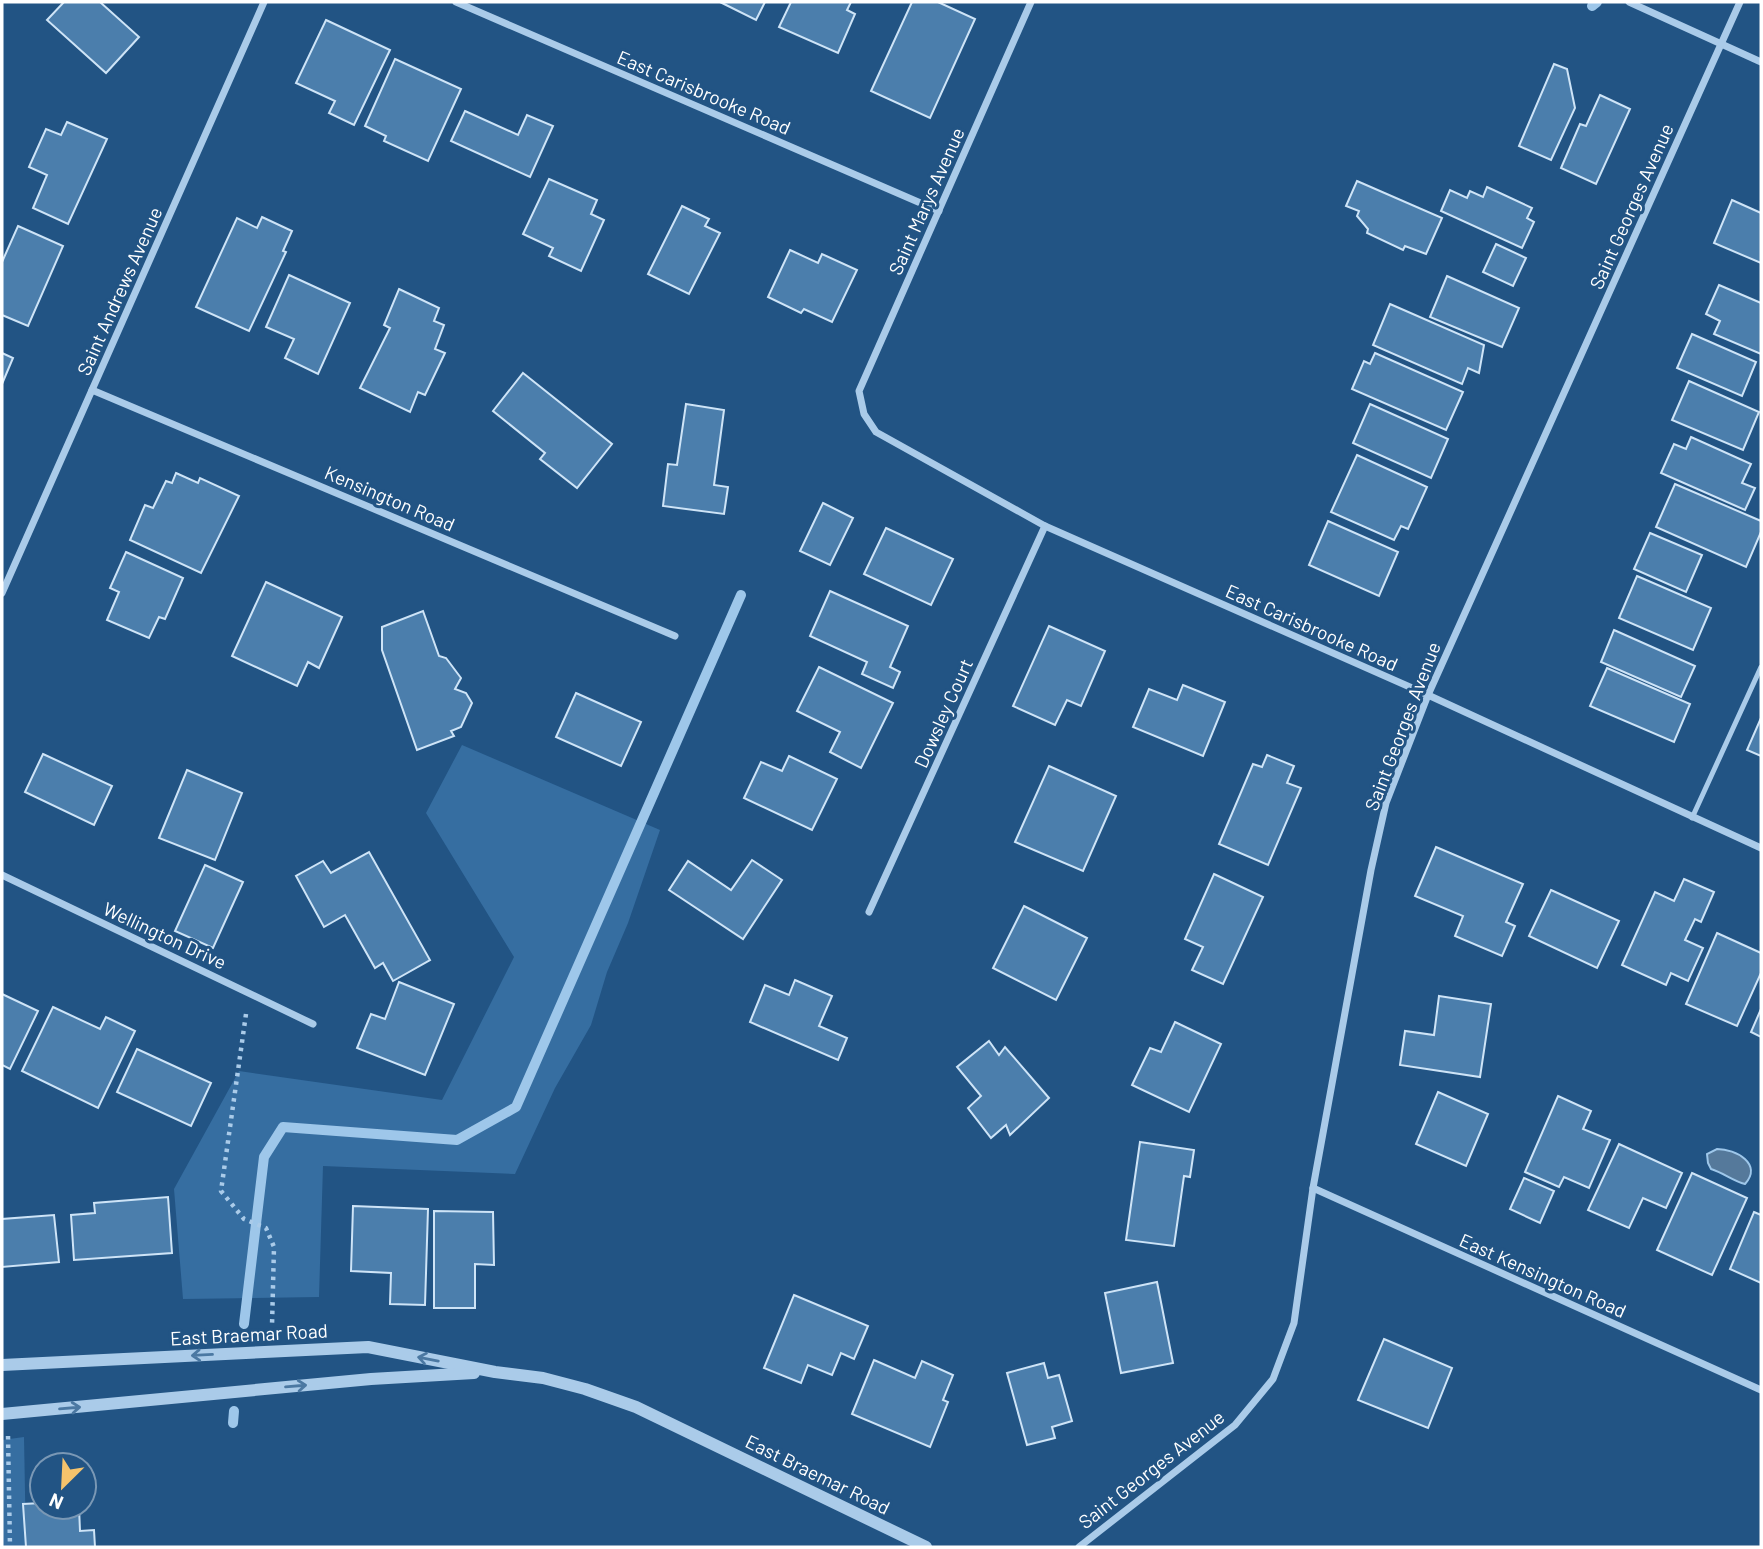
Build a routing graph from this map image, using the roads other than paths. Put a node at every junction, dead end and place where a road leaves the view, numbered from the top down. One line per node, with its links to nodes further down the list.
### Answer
1 (264, 2): 9 (street, Saint Andrews Avenue)
2 (456, 2): 8 (street, East Carisbrooke Road)
3 (1031, 2): 8 (street, Saint Marys Avenue)
4 (1629, 2): 6 (street)
5 (1740, 2): 6 (street, Saint Georges Avenue)
6 (1721, 44): 7 (street); 15 (street, Saint Georges Avenue)
7 (1761, 62)
8 (939, 211): 10 (street, Saint Marys Avenue)
9 (92, 390): 12 (street, Saint Andrews Avenue); 13 (street, Kensington Road)
10 (864, 414): 11 (street, East Carisbrooke Road)
11 (1045, 526): 15 (street, East Carisbrooke Road); 19 (street, Dowsley Court)
12 (2, 593)
13 (675, 636)
14 (1761, 667): 16 (lane)
15 (1428, 695): 16 (street, East Carisbrooke Road); 21 (street, Saint Georges Avenue)
16 (1692, 818): 17 (street, East Carisbrooke Road)
17 (1761, 848)
18 (2, 875): 20 (street, Wellington Drive)
19 (869, 912)
20 (313, 1024)
21 (1312, 1188): 24 (street, East Kensington Road); 27 (street, Saint Georges Avenue)
22 (2, 1365): 23 (street, East Braemar Road, one-way to 22)
23 (495, 1372): 25 (street, East Braemar Road, one-way to 23); 26 (street, East Braemar Road)
24 (1761, 1390)
25 (2, 1413)
26 (926, 1547)
27 (1079, 1547)

